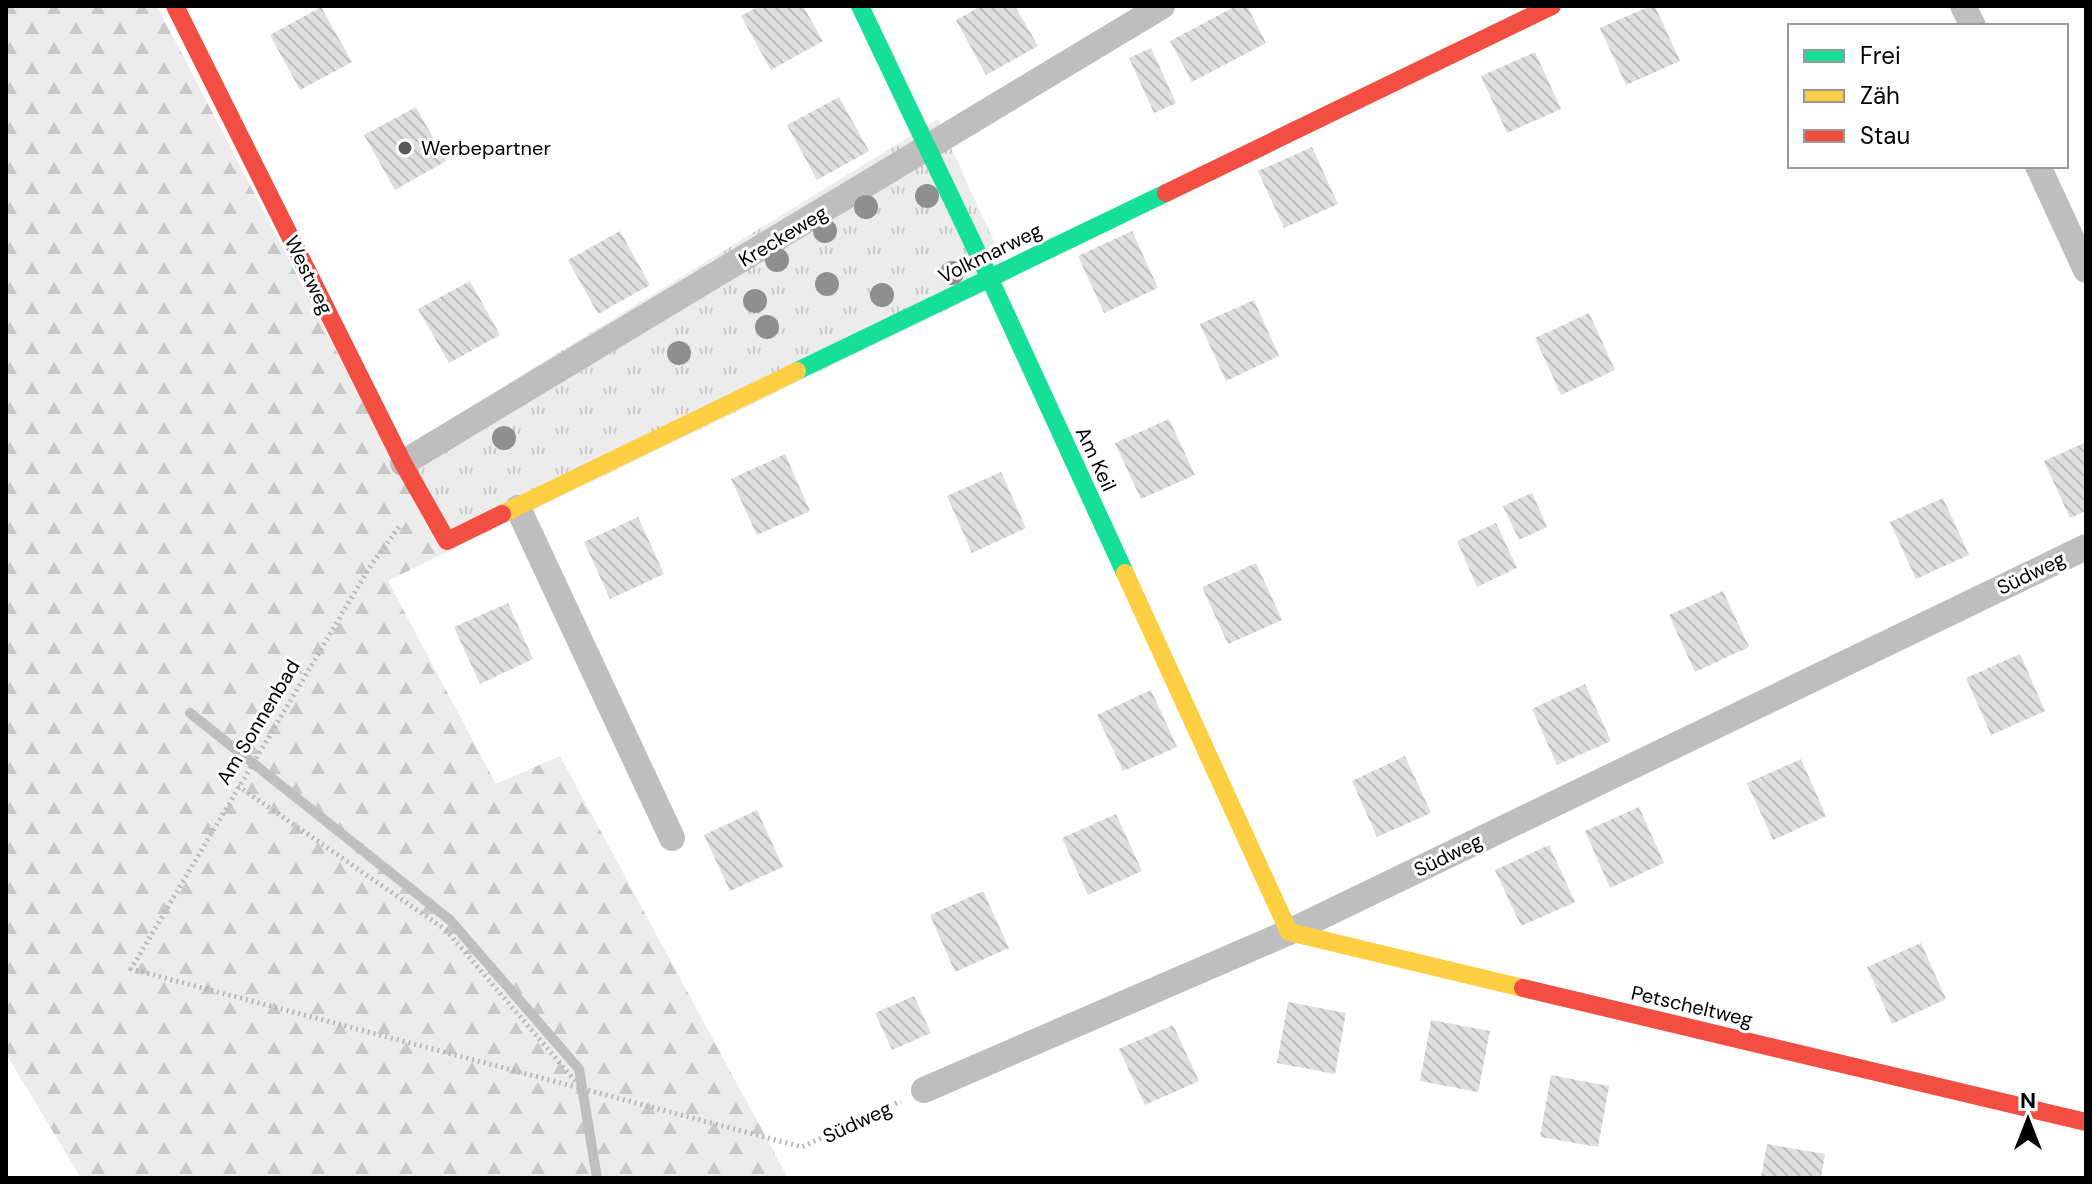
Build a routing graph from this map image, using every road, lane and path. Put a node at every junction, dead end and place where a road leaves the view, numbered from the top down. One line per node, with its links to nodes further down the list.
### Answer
1 (175, 6): 11 (street, Westweg)
2 (860, 6): 7 (street, Am Keil)
3 (1162, 6): 7 (street, Kreckeweg)
4 (1552, 6): 10 (street, Volkmarweg)
5 (1963, 6): 6 (street)
6 (1972, 24)
7 (927, 149): 10 (street, Am Keil); 11 (street, Kreckeweg)
8 (2039, 168): 9 (street)
9 (2086, 270)
10 (989, 277): 13 (street, Volkmarweg); 18 (street, Am Keil)
11 (403, 463): 12 (street, Westweg)
12 (421, 497): 14 (street, Westweg); 16 (path, Am Sonnenbad)
13 (518, 508): 14 (street, Volkmarweg); 17 (street)
14 (447, 541)
15 (2086, 547): 18 (street, Südweg)
16 (238, 786): 19 (path); 19 (path, Am Sonnenbad)
17 (672, 838)
18 (1289, 932): 20 (street, Südweg); 21 (street, Petscheltweg)
19 (582, 1090): 20 (path, Südweg)
20 (924, 1090)
21 (2086, 1122)

